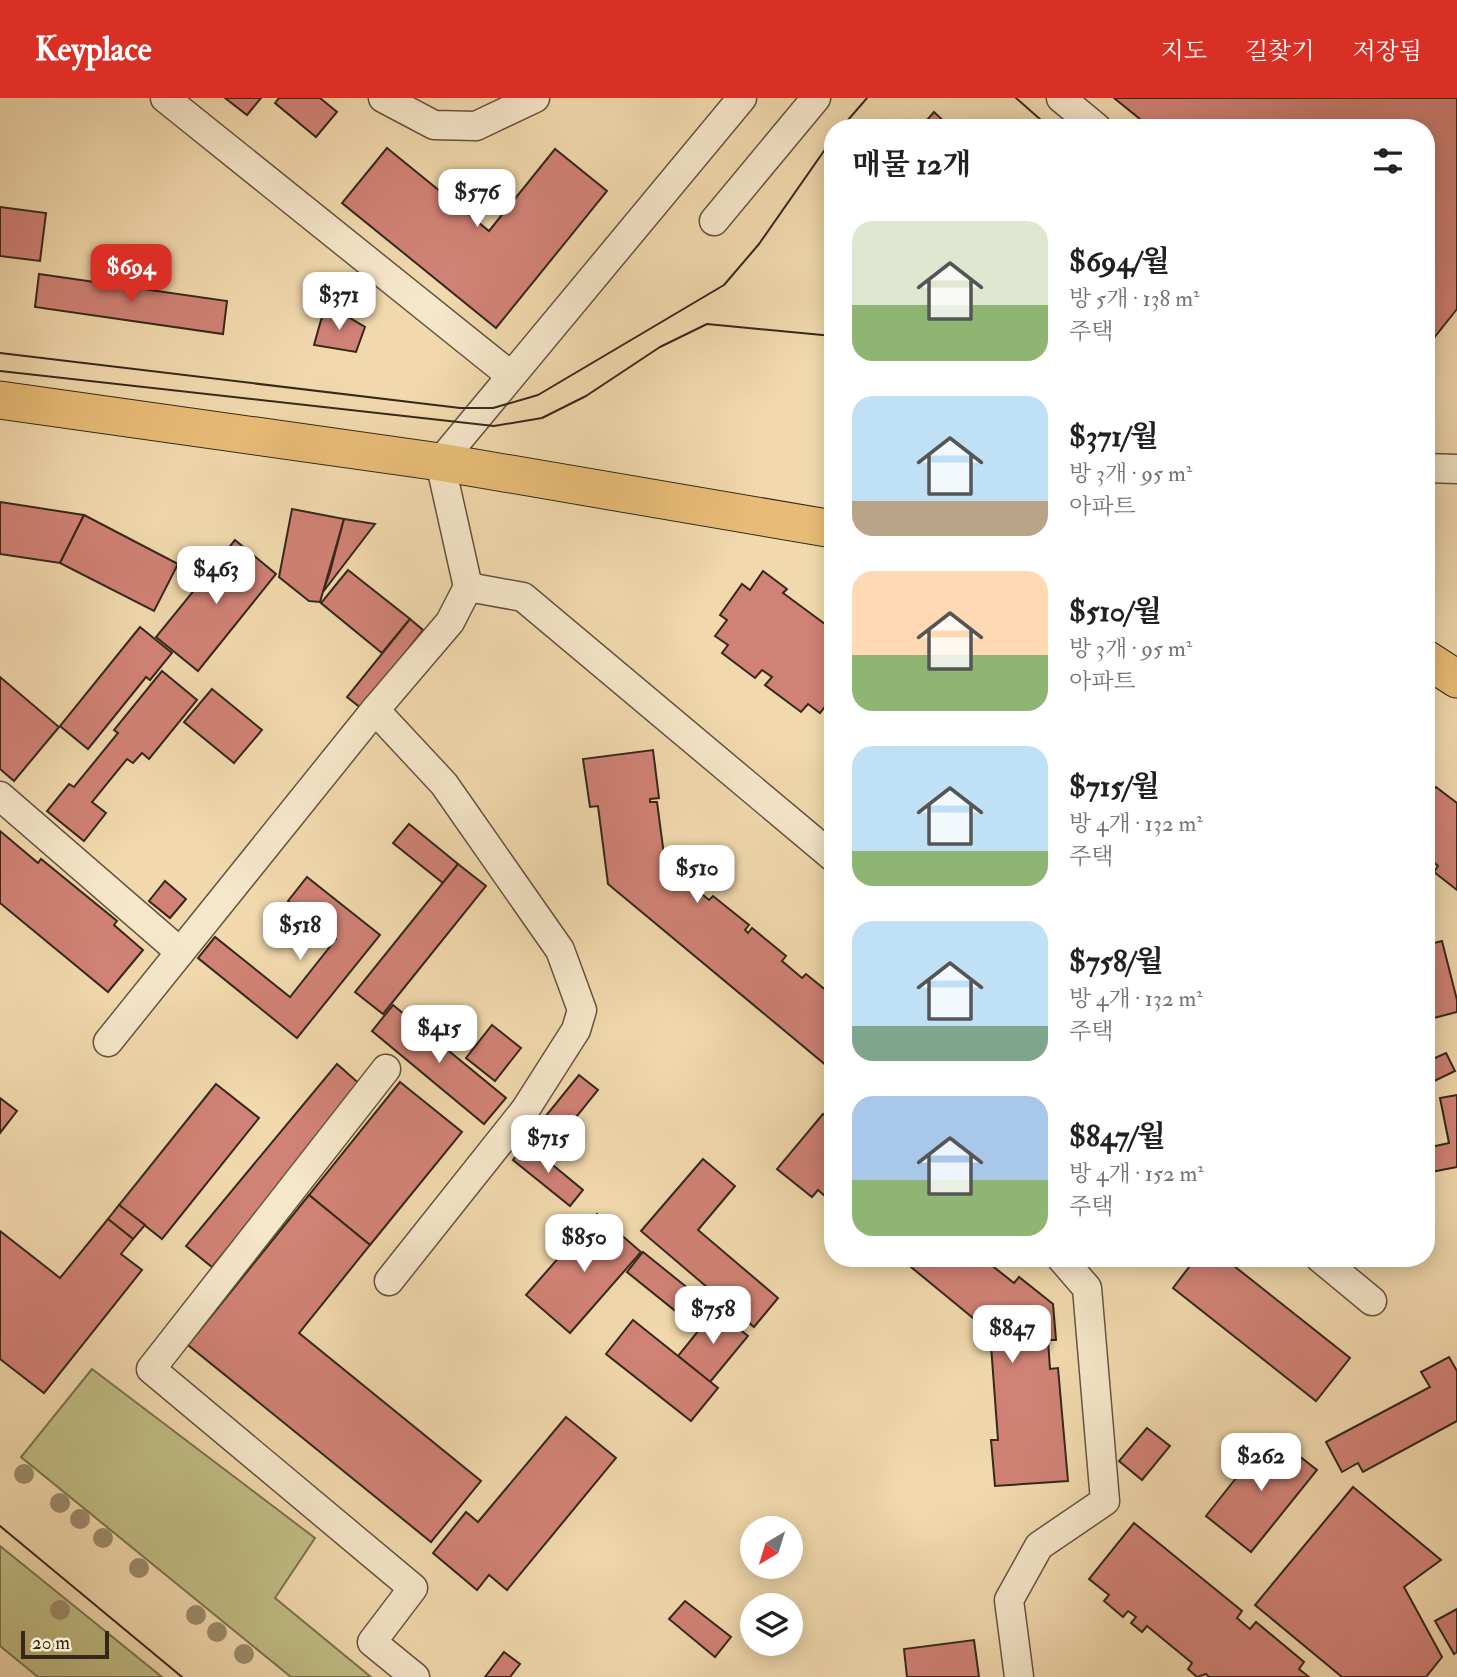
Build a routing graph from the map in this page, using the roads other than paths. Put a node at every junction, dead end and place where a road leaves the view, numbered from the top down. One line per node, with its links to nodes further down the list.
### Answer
1 (165, 98): 9 (street)
2 (383, 98): 3 (street)
3 (535, 98)
4 (742, 98): 9 (street)
5 (816, 98): 8 (street)
6 (1060, 98): 7 (street)
7 (1086, 119)
8 (714, 221)
9 (510, 375): 11 (street)
10 (0, 400): 11 (main road)
11 (440, 462): 14 (main road); 15 (street)
12 (1435, 468): 13 (street)
13 (1457, 469)
14 (824, 527)
15 (468, 587): 18 (street); 20 (street)
16 (1435, 665): 17 (main road)
17 (1457, 679)
18 (375, 710): 21 (street); 26 (street)
19 (0, 796): 21 (street)
20 (824, 849)
21 (180, 952): 22 (street)
22 (108, 1042)
23 (386, 1069): 28 (street)
24 (1069, 1267): 29 (street)
25 (1331, 1267): 27 (street)
26 (389, 1281)
27 (1372, 1301)
28 (415, 1677)
29 (1019, 1677)

